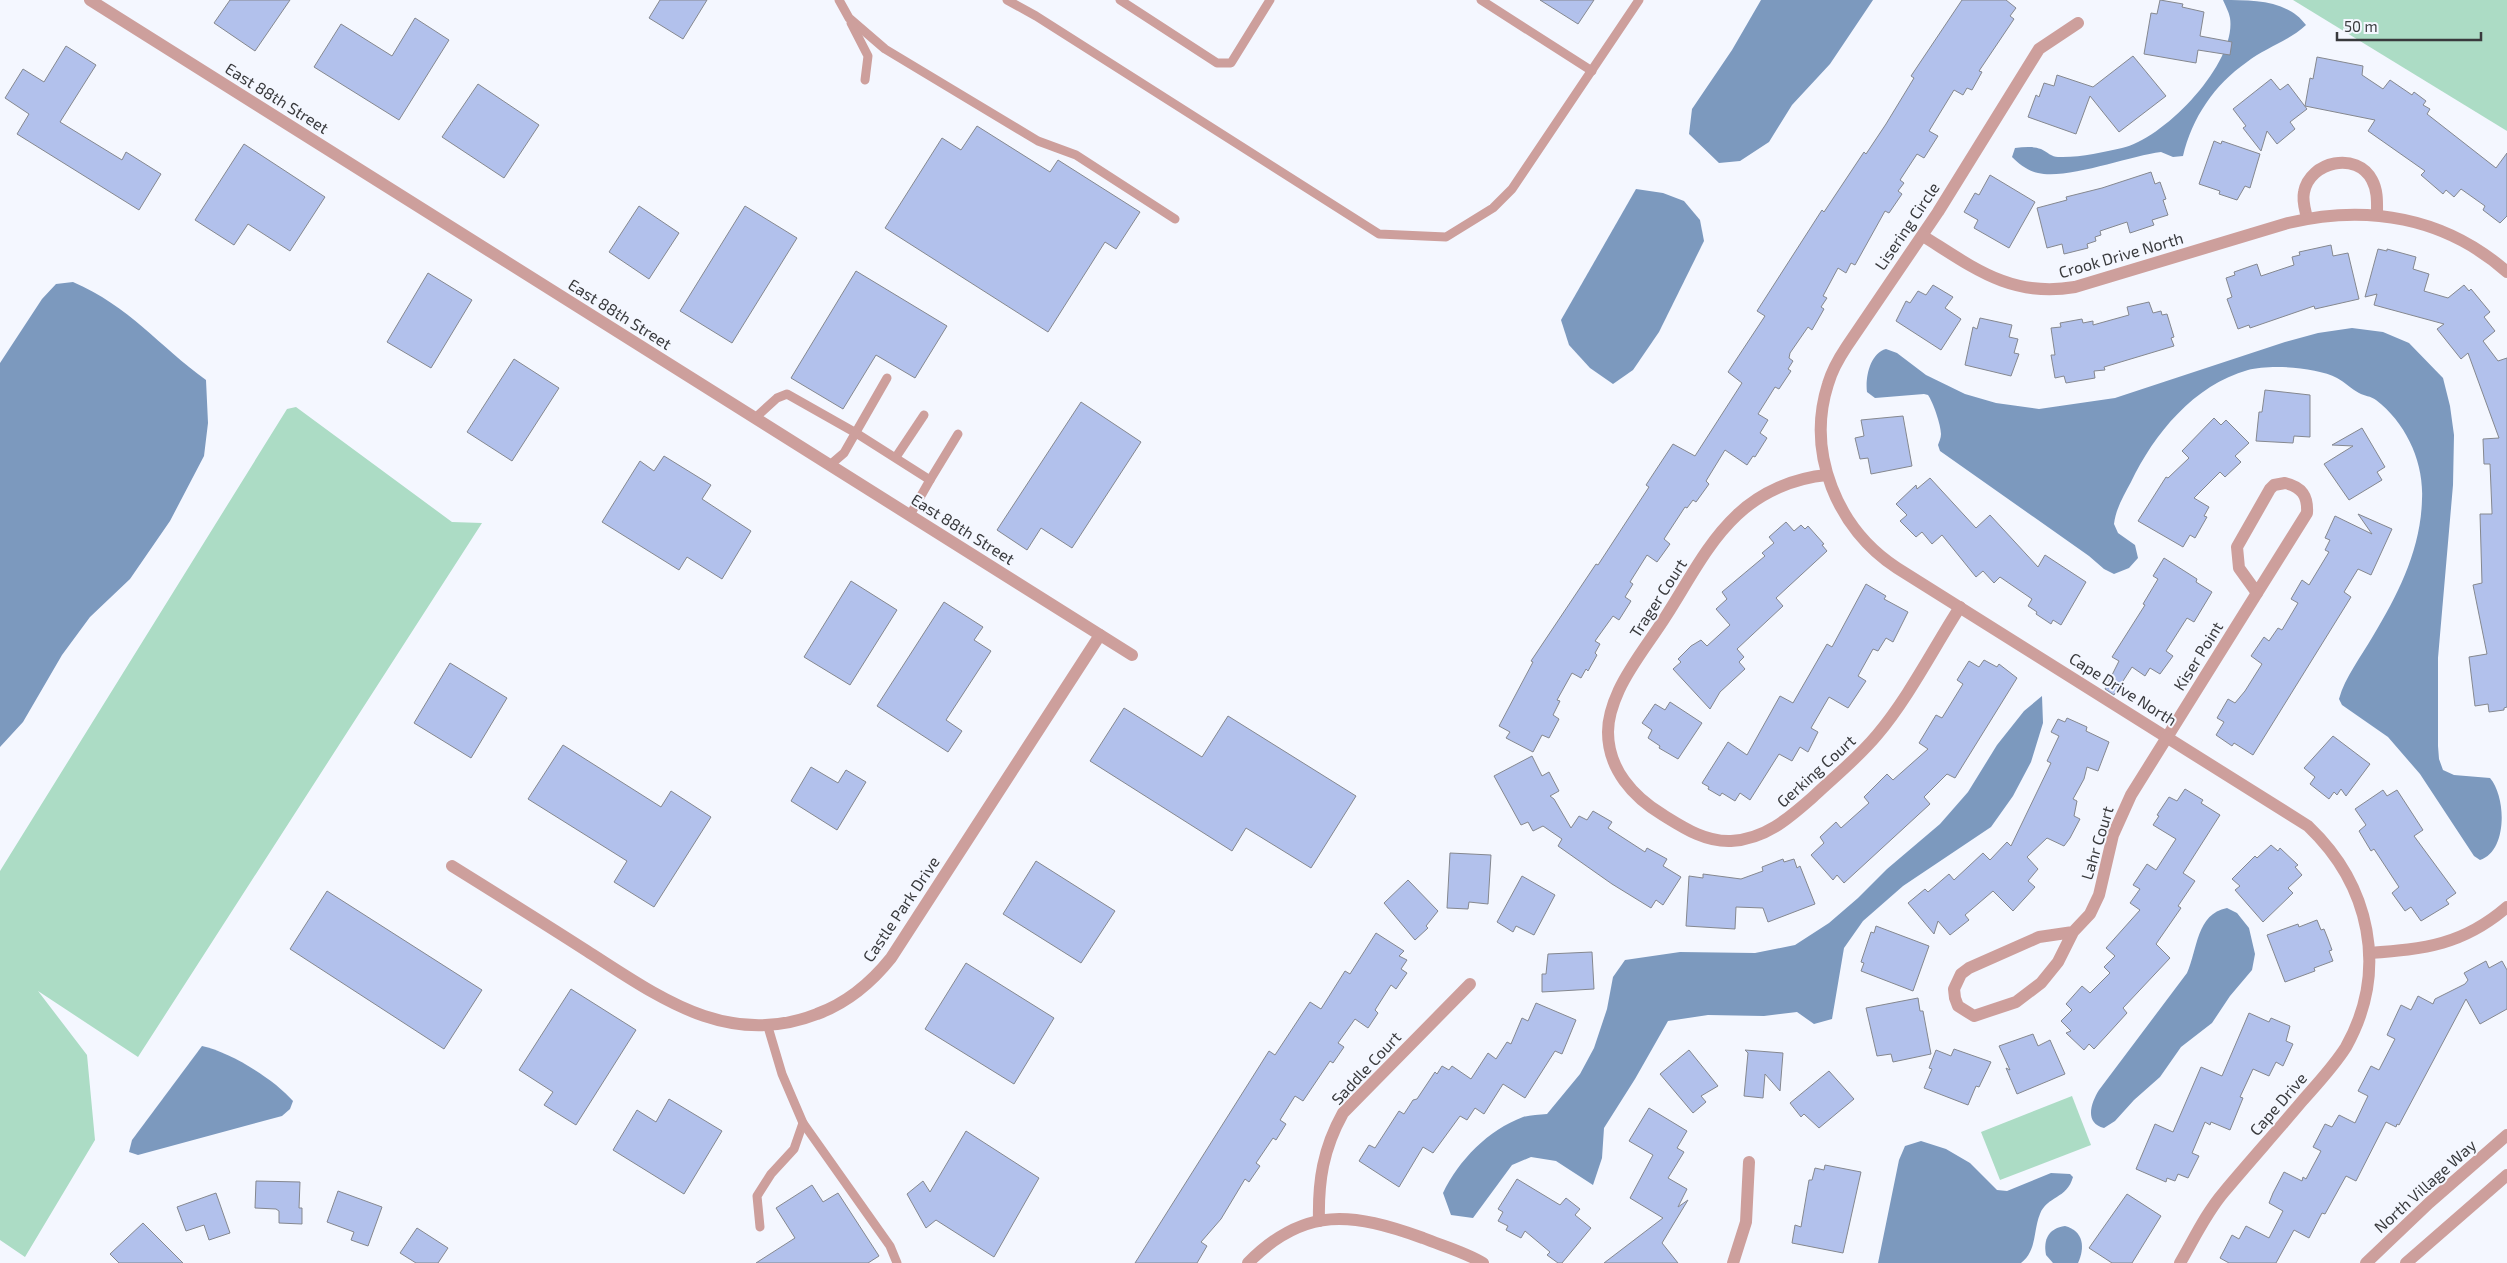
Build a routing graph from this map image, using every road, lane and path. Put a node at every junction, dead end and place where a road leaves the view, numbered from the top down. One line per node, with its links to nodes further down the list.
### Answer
1 (90, 0): 20 (street, East 88th Street)
2 (839, 0): 9 (lane)
3 (1006, 0): 8 (lane)
4 (1120, 0): 5 (lane)
5 (1270, 0)
6 (1482, 0): 11 (lane)
7 (1639, 0): 11 (lane)
8 (1022, 3): 11 (lane)
9 (849, 18): 12 (lane); 15 (lane)
10 (2078, 23): 16 (street, Lisering Circle)
11 (1592, 71)
12 (865, 80)
13 (2377, 215): 14 (street, Crook Drive North); 14 (street); 17 (street, Crook Drive North)
14 (2307, 218): 16 (street, Crook Drive North)
15 (1175, 219)
16 (1923, 236): 25 (street, Lisering Circle)
17 (2507, 272)
18 (887, 378): 21 (lane)
19 (924, 415): 23 (lane)
20 (755, 418): 21 (lane); 24 (street, East 88th Street)
21 (856, 433): 23 (lane); 24 (lane)
22 (958, 434): 26 (lane)
23 (896, 457): 26 (lane)
24 (830, 465): 27 (street, East 88th Street)
25 (1827, 475): 29 (street, Cape Drive North); 33 (street, Trager Court)
26 (930, 480): 27 (lane)
27 (910, 515): 30 (street, East 88th Street)
28 (2257, 593): 28 (street, Kiser Point); 32 (street, Kiser Point)
29 (1960, 607): 32 (street, Cape Drive North); 33 (street, Gerking Court)
30 (1100, 635): 31 (street, East 88th Street); 39 (street, Castle Park Drive)
31 (1132, 655)
32 (2168, 736): 36 (street, Lahr Court); 37 (street, Cape Drive North)
33 (1636, 794)
34 (452, 866): 39 (street, Castle Park Drive)
35 (2507, 907): 37 (street)
36 (2073, 932): 36 (street, Lahr Court)
37 (2369, 953): 50 (street, Cape Drive)
38 (1470, 984): 44 (street, Saddle Court)
39 (768, 1026): 40 (lane)
40 (803, 1123): 45 (lane); 46 (lane)
41 (2507, 1135): 51 (street, North Village Way)
42 (1749, 1162): 49 (street)
43 (2507, 1175): 52 (street)
44 (1319, 1222): 47 (street); 48 (street)
45 (760, 1227)
46 (897, 1263)
47 (1248, 1263)
48 (1483, 1263)
49 (1733, 1263)
50 (2180, 1263)
51 (2366, 1263)
52 (2406, 1263)

